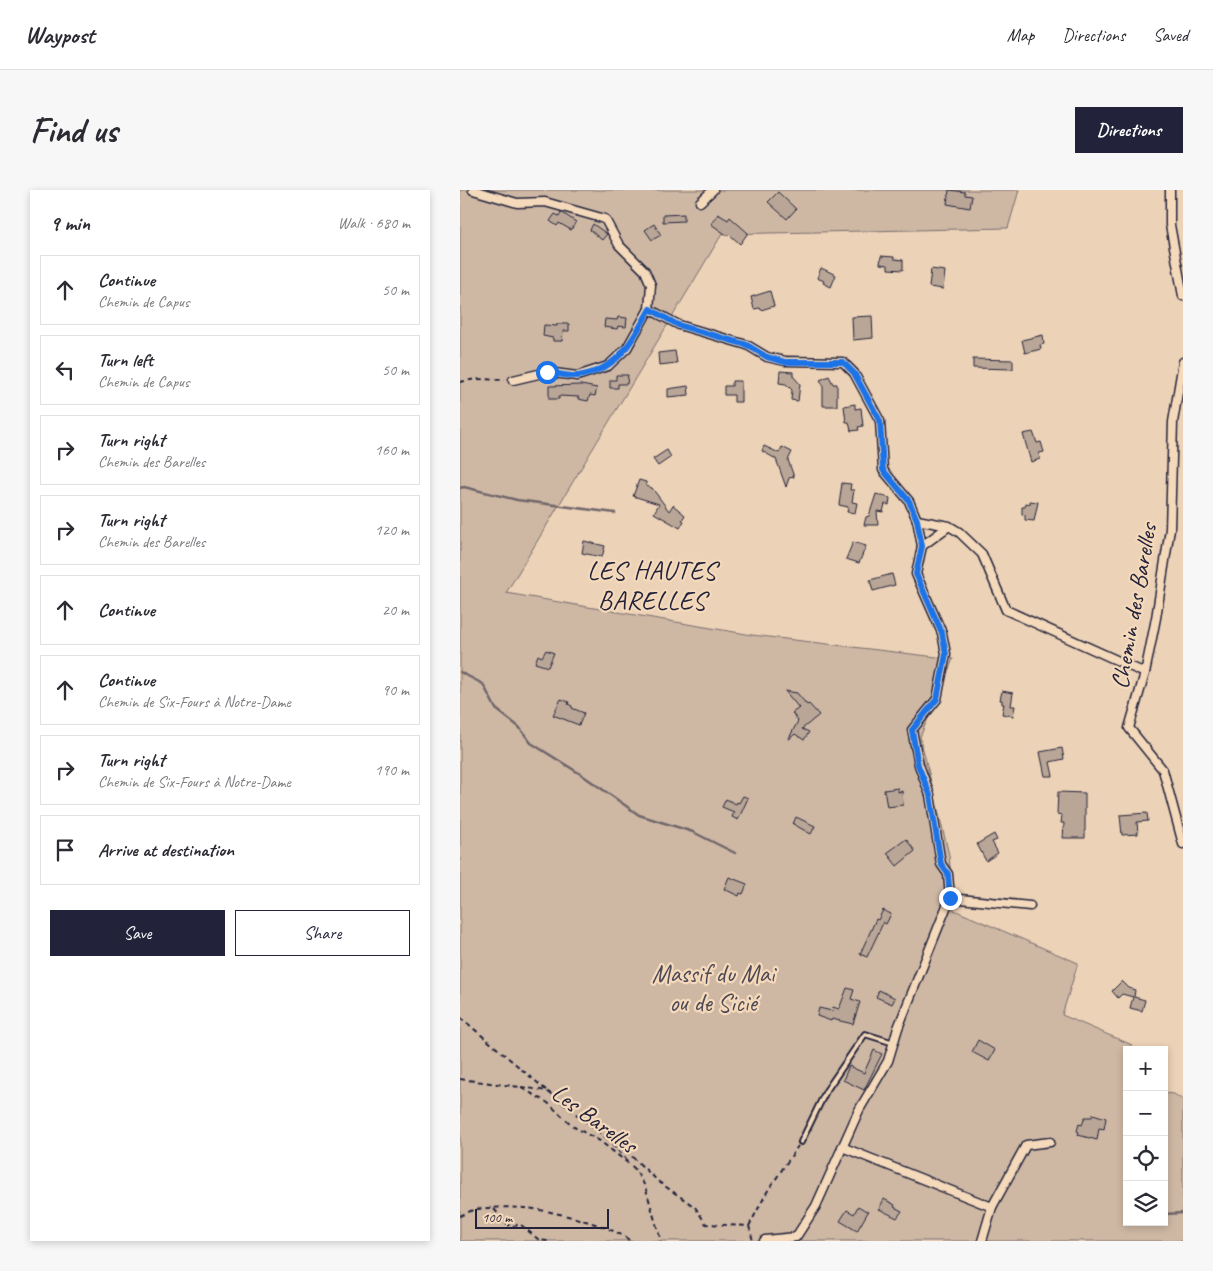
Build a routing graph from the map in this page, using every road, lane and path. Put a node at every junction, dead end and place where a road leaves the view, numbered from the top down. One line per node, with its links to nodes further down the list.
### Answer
1 (473, 190): 6 (street)
2 (712, 190): 4 (street)
3 (1170, 190): 5 (street)
4 (700, 202)
5 (1183, 296)
6 (650, 309): 8 (street); 10 (street)
7 (1183, 362): 13 (street, Chemin des Barelles)
8 (514, 380): 9 (path)
9 (460, 382)
10 (917, 520): 11 (street); 12 (street)
11 (949, 526): 12 (street); 13 (street)
12 (922, 546): 15 (street)
13 (1145, 673): 14 (street, Chemin des Barelles)
14 (1183, 844)
15 (950, 898): 16 (street); 18 (street)
16 (1030, 906)
17 (460, 1017): 21 (path)
18 (894, 1043): 23 (lane); 25 (street)
19 (460, 1079): 20 (path, Les Barelles)
20 (520, 1087): 21 (path); 26 (path, Les Barelles)
21 (547, 1091): 22 (path)
22 (610, 1141): 26 (path); 30 (path)
23 (801, 1142): 30 (path)
24 (1050, 1142): 27 (street)
25 (842, 1147): 27 (street); 35 (street)
26 (634, 1168): 33 (path, Les Barelles)
27 (992, 1207): 36 (street)
28 (494, 1209): 29 (path); 31 (path); 32 (path)
29 (460, 1216)
30 (749, 1226): 34 (path)
31 (548, 1241)
32 (630, 1241)
33 (661, 1241)
34 (753, 1241)
35 (764, 1241)
36 (982, 1241)

